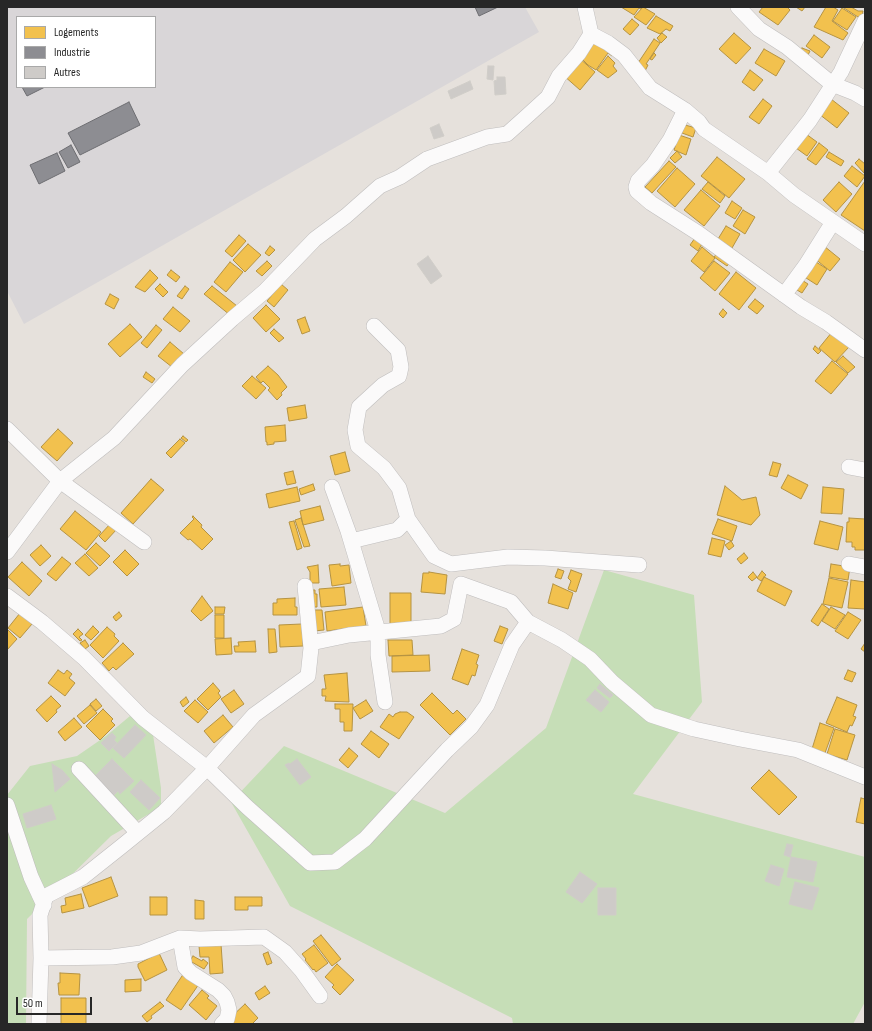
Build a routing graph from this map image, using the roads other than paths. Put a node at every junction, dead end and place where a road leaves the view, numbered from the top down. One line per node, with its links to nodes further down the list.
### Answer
1 (585, 7): 4 (street)
2 (738, 7): 5 (street)
3 (865, 22): 5 (street)
4 (591, 34): 7 (street); 17 (street)
5 (832, 84): 6 (street); 8 (street)
6 (865, 99)
7 (685, 110): 8 (street); 11 (street)
8 (768, 173): 9 (street)
9 (833, 222): 10 (street); 11 (street)
10 (865, 244)
11 (784, 295): 13 (street)
12 (374, 326): 19 (street)
13 (865, 350)
14 (7, 429): 17 (street)
15 (849, 467): 16 (street)
16 (865, 470)
17 (60, 481): 21 (street); 22 (street)
18 (332, 487): 20 (street)
19 (408, 519): 20 (street); 24 (street)
20 (351, 541): 29 (street)
21 (144, 542)
22 (7, 552)
23 (849, 564): 25 (street)
24 (639, 565)
25 (865, 567)
26 (306, 586): 30 (street)
27 (7, 596): 32 (street)
28 (528, 622): 29 (street); 32 (street); 34 (street)
29 (378, 631): 30 (street); 31 (street)
30 (310, 643): 32 (street)
31 (385, 702)
32 (207, 768): 36 (street)
33 (79, 769): 36 (street)
34 (865, 777)
35 (7, 805): 37 (street)
36 (138, 833): 37 (street)
37 (44, 905): 39 (street)
38 (180, 938): 39 (street); 40 (street); 42 (street)
39 (41, 958): 41 (street)
40 (320, 996)
41 (39, 1024)
42 (222, 1024)

